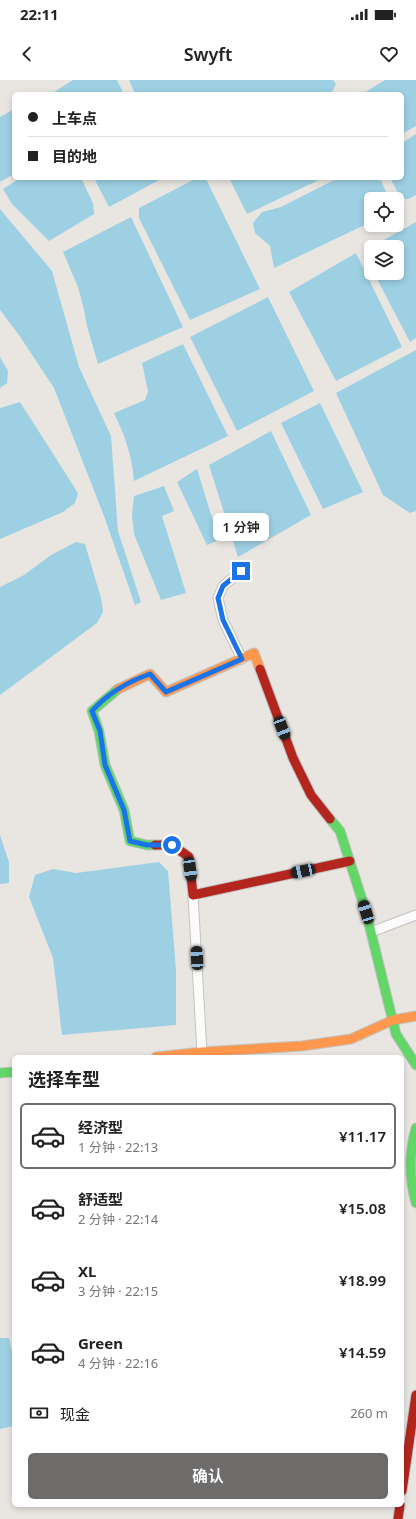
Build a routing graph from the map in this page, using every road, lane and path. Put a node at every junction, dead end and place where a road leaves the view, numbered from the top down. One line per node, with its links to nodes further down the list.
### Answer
1 (241, 571): 2 (street)
2 (242, 659): 3 (street); 4 (street)
3 (350, 861): 4 (street); 6 (street)
4 (193, 895): 9 (street)
5 (416, 915): 6 (street)
6 (371, 932): 8 (street)
7 (416, 1016): 8 (street)
8 (393, 1020): 9 (street); 11 (street)
9 (202, 1052): 10 (street)
10 (174, 1055)
11 (416, 1065)
12 (12, 1072): 13 (street)
13 (0, 1073)
14 (416, 1128): 15 (street)
15 (416, 1203)
16 (416, 1395): 17 (street)
17 (404, 1477)
18 (400, 1507): 19 (street)
19 (398, 1519)

